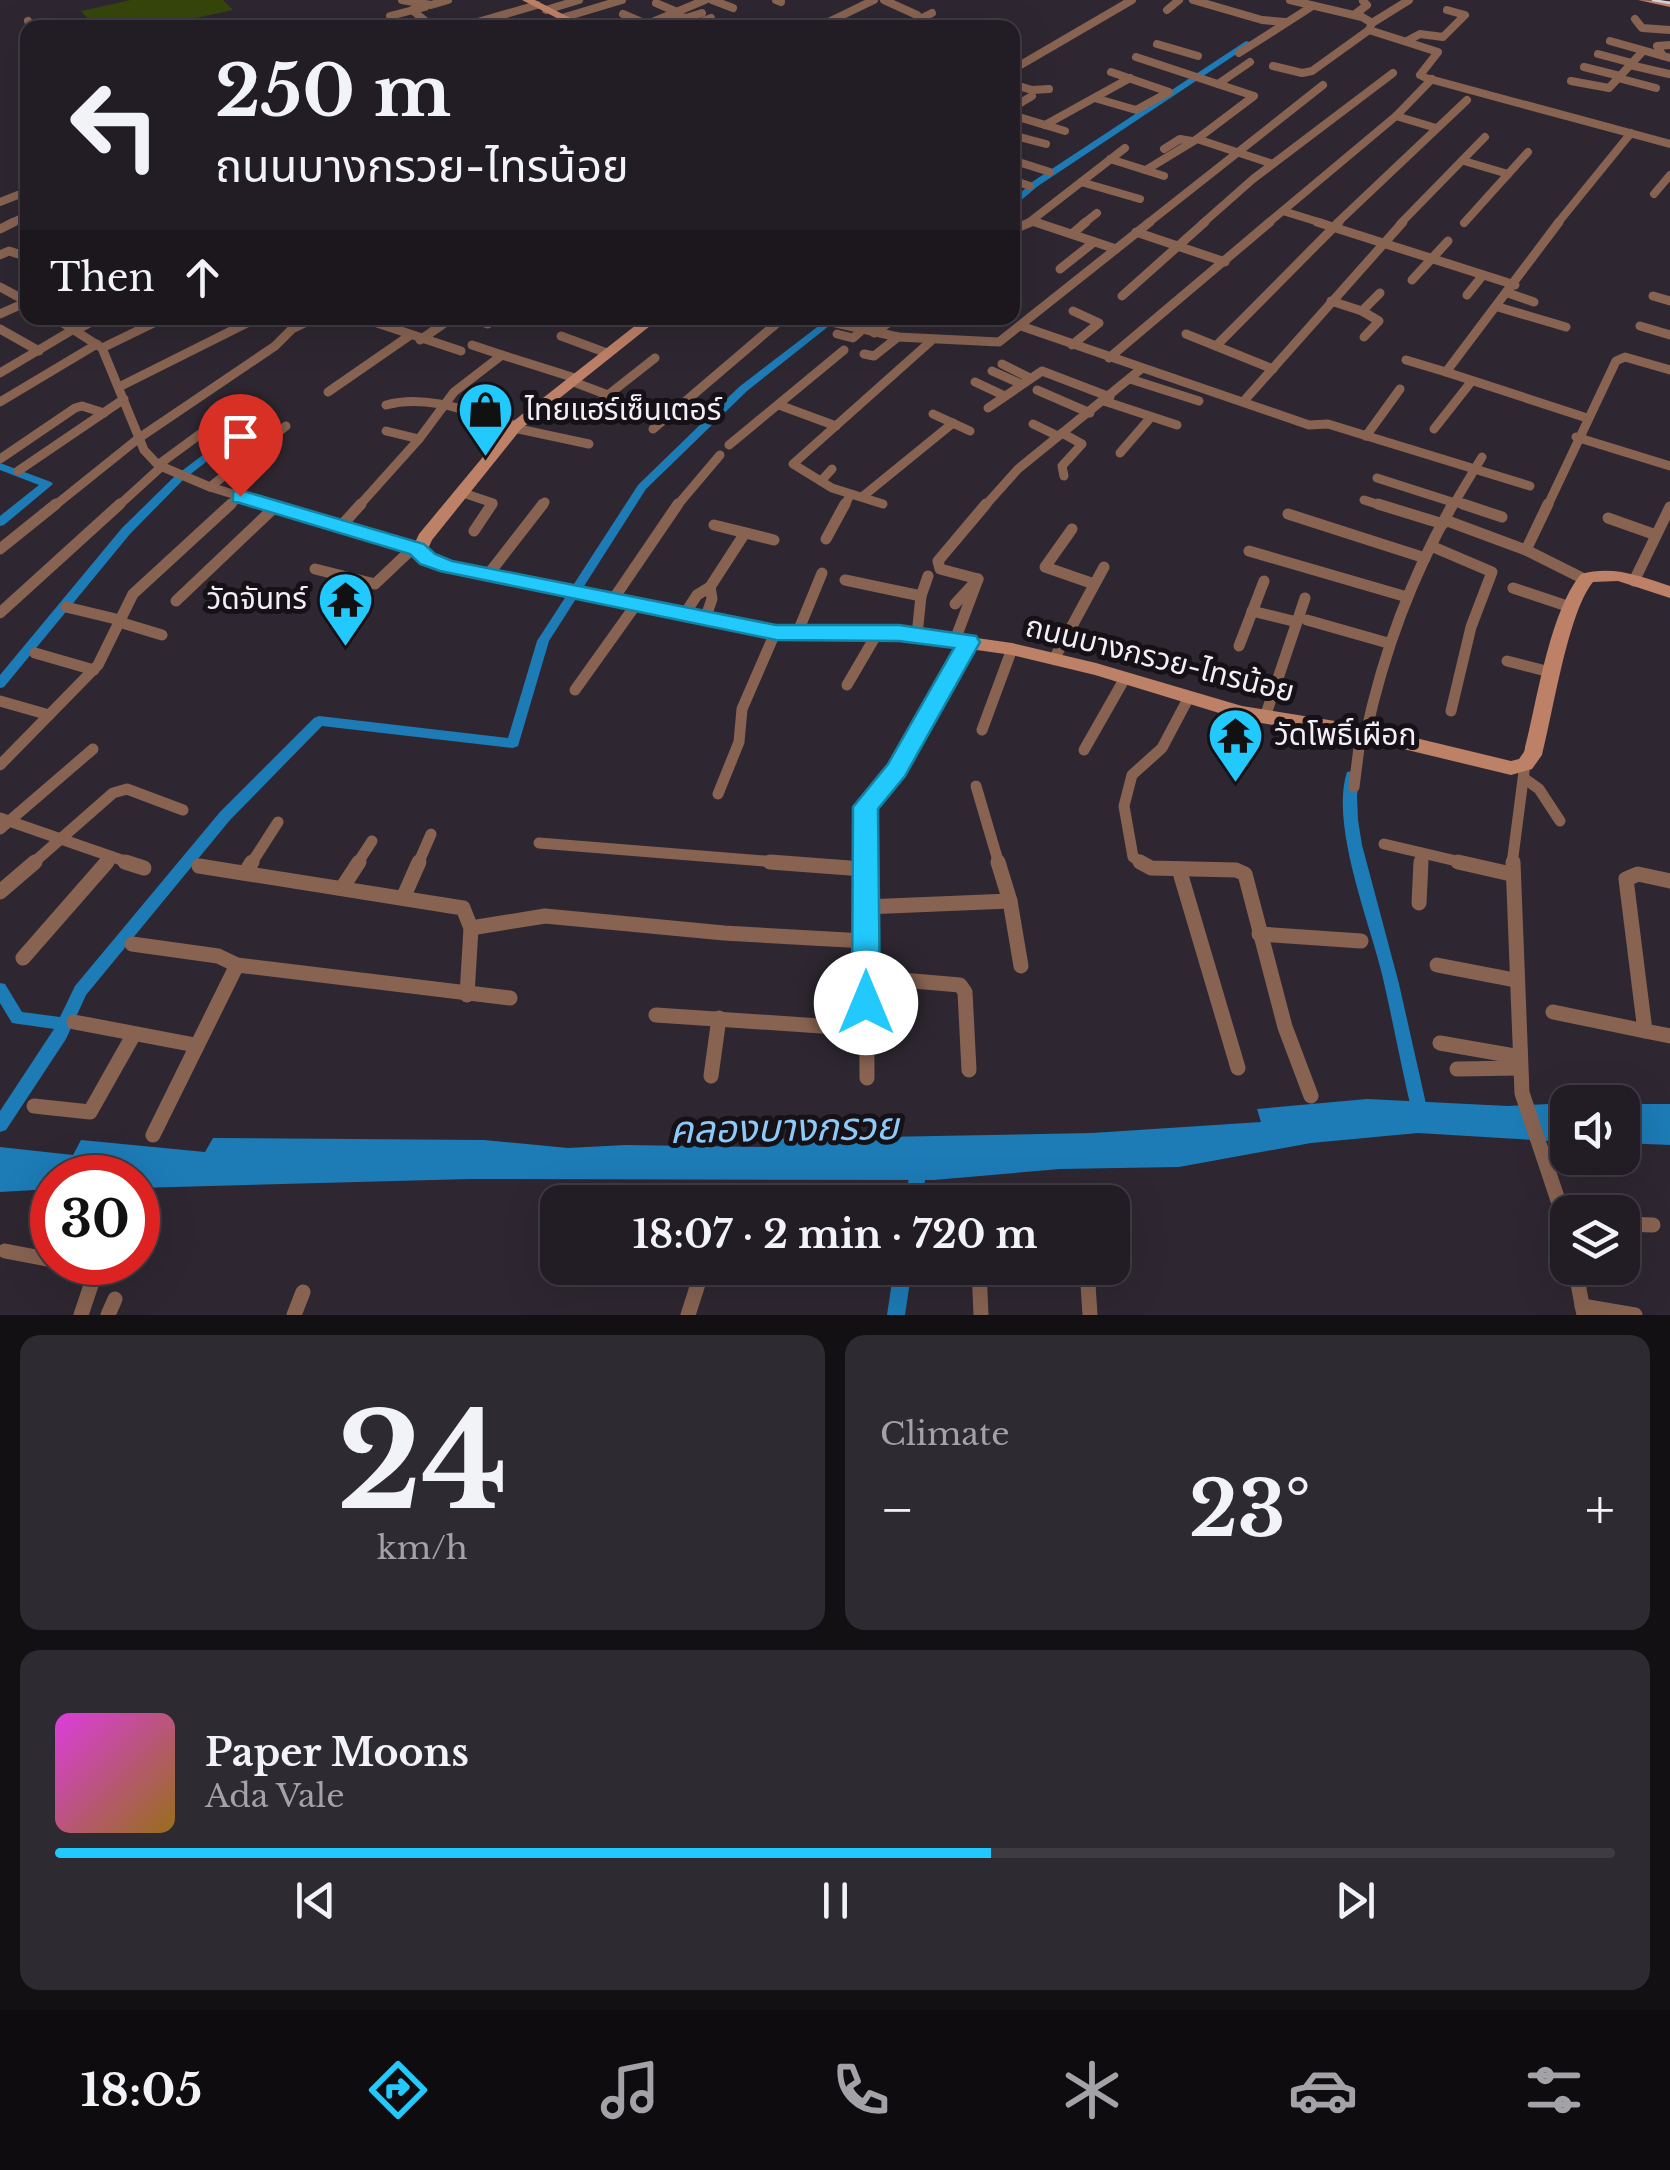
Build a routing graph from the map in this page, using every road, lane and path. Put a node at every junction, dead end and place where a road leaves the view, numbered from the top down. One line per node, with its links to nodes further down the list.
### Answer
1 (402, 0): 18 (street)
2 (448, 0): 18 (street)
3 (578, 0): 19 (street)
4 (622, 0): 37 (street)
5 (708, 0): 21 (street); 26 (street)
6 (874, 0): 41 (street)
7 (884, 0): 31 (street)
8 (1132, 0): 59 (street)
9 (1179, 0): 24 (street)
10 (1192, 0): 43 (street)
11 (1290, 0): 20 (street)
12 (1335, 0): 22 (street)
13 (1408, 0): 44 (street)
14 (1642, 0): 17 (main road)
15 (1363, 1): 30 (street)
16 (656, 3): 26 (street)
17 (1670, 4)
18 (431, 5): 23 (street)
19 (536, 5): 36 (street); 37 (main road)
20 (1310, 7): 22 (street); 43 (street)
21 (733, 8)
22 (1322, 9): 30 (street)
23 (412, 10): 32 (street); 35 (street)
24 (1166, 10)
25 (1447, 10): 47 (street)
26 (674, 13): 27 (street); 39 (street)
27 (702, 13)
28 (932, 13): 42 (street)
29 (622, 14): 38 (street)
30 (1354, 14): 44 (street)
31 (917, 15)
32 (390, 16)
33 (711, 18): 40 (street)
34 (1635, 19): 45 (street)
35 (424, 20)
36 (484, 20)
37 (565, 20)
38 (632, 20)
39 (657, 20)
40 (706, 20)
41 (832, 20)
42 (917, 20)
43 (1284, 22): 53 (street)
44 (1370, 27): 47 (street); 60 (street)
45 (1670, 30)
46 (1637, 33): 50 (street)
47 (1407, 41): 68 (street)
48 (1610, 41): 50 (street)
49 (1157, 44): 62 (street)
50 (1628, 45): 52 (street)
51 (1670, 45): 56 (street)
52 (1643, 51): 56 (street); 58 (street)
53 (1238, 53)
54 (1598, 54): 58 (street)
55 (1136, 57): 62 (street)
56 (1667, 57)
57 (1250, 62): 70 (street)
58 (1631, 64): 65 (street); 66 (street)
59 (1020, 65)
60 (1273, 66)
61 (1584, 67): 66 (street)
62 (1178, 70): 70 (street)
63 (1111, 72): 67 (street)
64 (1393, 73): 99 (street)
65 (1669, 74)
66 (1619, 77): 69 (street); 73 (street)
67 (1130, 78): 76 (street); 76 (street)
68 (1432, 80): 80 (street); 86 (street)
69 (1571, 82)
70 (1218, 84): 89 (street)
71 (1324, 85): 94 (street)
72 (1020, 86): 74 (street)
73 (1656, 88)
74 (1049, 89)
75 (1032, 96): 78 (street)
76 (1098, 99): 82 (street)
77 (1467, 100): 84 (street)
78 (1020, 106)
79 (1020, 116): 81 (street)
80 (1396, 116): 84 (street); 111 (street)
81 (1029, 120): 82 (street); 83 (street)
82 (1044, 124): 85 (street)
83 (1020, 127)
84 (1436, 128): 116 (street)
85 (1065, 131)
86 (1631, 133): 91 (street); 129 (street)
87 (1020, 136): 90 (street)
88 (1485, 138): 97 (street)
89 (1194, 140): 93 (street); 94 (street); 100 (street)
90 (1046, 144)
91 (1670, 144)
92 (1125, 148): 96 (street)
93 (1164, 148)
94 (1236, 151): 99 (street); 117 (street)
95 (1528, 152): 102 (street)
96 (1110, 159): 100 (street); 105 (street)
97 (1464, 161): 102 (street); 121 (street)
98 (1020, 163): 101 (street)
99 (1273, 164): 122 (street)
100 (1146, 170): 104 (street)
101 (1050, 172)
102 (1508, 174): 114 (street)
103 (1670, 175): 108 (street)
104 (1164, 176)
105 (1081, 182): 110 (street); 113 (street)
106 (1020, 183): 107 (street)
107 (1030, 186)
108 (1666, 186): 109 (street)
109 (1654, 194)
110 (1140, 200)
111 (1283, 212): 116 (street); 125 (street)
112 (1097, 213): 118 (street)
113 (1032, 221): 115 (street); 118 (street)
114 (1464, 222)
115 (1020, 226)
116 (1332, 227): 121 (street); 168 (street)
117 (1136, 232): 122 (street); 123 (street)
118 (1072, 234): 120 (street)
119 (1448, 241): 124 (street)
120 (1094, 242): 123 (street); 126 (street)
121 (1382, 243): 124 (street); 136 (street)
122 (1180, 246): 125 (street); 133 (street)
123 (1116, 249): 152 (street)
124 (1432, 259): 127 (street); 128 (street)
125 (1225, 262): 176 (street)
126 (1060, 268)
127 (1483, 275): 129 (street); 132 (street)
128 (1412, 280)
129 (1515, 284): 131 (street)
130 (1380, 293): 140 (street)
131 (1508, 294): 137 (street); 138 (street)
132 (1466, 295)
133 (1122, 296)
134 (1652, 296): 135 (street)
135 (1670, 301)
136 (1330, 302): 140 (street); 180 (street)
137 (1534, 302)
138 (1498, 307): 154 (street); 183 (street)
139 (1073, 311): 166 (street)
140 (1362, 312): 162 (street)
141 (68, 325): 156 (street)
142 (84, 325): 156 (street)
143 (148, 325): 167 (street)
144 (243, 325): 190 (street)
145 (300, 325): 225 (street)
146 (382, 325): 163 (street)
147 (439, 325): 163 (street)
148 (644, 325): 172 (main road)
149 (775, 325): 218 (street)
150 (835, 325): 157 (street)
151 (884, 325): 157 (street)
152 (1021, 326): 164 (street); 166 (street)
153 (1640, 326): 159 (street)
154 (1566, 327)
155 (0, 329): 169 (street)
156 (75, 329): 167 (street); 169 (street)
157 (874, 332): 161 (street)
158 (1186, 334): 168 (street)
159 (1670, 335)
160 (561, 336): 172 (street)
161 (898, 337): 164 (street); 174 (street)
162 (1364, 337)
163 (415, 338): 171 (street); 193 (street)
164 (931, 341): 215 (street)
165 (472, 345): 173 (street)
166 (1072, 345): 176 (street)
167 (100, 346): 190 (street); 199 (street)
168 (1216, 346): 180 (street)
169 (39, 350): 184 (street)
170 (844, 350): 203 (street)
171 (461, 352)
172 (607, 353): 186 (main road)
173 (502, 354): 186 (street); 204 (street)
174 (864, 354)
175 (655, 358): 194 (street)
176 (1109, 358): 179 (street)
177 (1406, 360): 183 (street)
178 (1002, 364): 187 (street)
179 (1141, 369): 185 (street); 200 (street)
180 (1273, 369): 200 (street)
181 (992, 370): 187 (street)
182 (1670, 370): 211 (street)
183 (1446, 372): 189 (street)
184 (0, 373)
185 (1130, 379): 197 (street); 198 (street)
186 (573, 380): 194 (street); 217 (main road)
187 (1026, 381): 195 (street); 197 (street)
188 (976, 382): 195 (street)
189 (1471, 382): 211 (street); 219 (street)
190 (119, 387): 196 (street)
191 (1400, 388): 223 (street)
192 (1037, 390): 206 (street)
193 (328, 392)
194 (608, 395): 208 (street)
195 (1005, 396): 205 (street)
196 (124, 399): 207 (street); 225 (street)
197 (1107, 399): 206 (street); 210 (street)
198 (1199, 401)
199 (0, 402)
200 (1243, 402): 223 (street)
201 (241, 404): 233 (street)
202 (386, 405): 204 (street)
203 (779, 405): 215 (street); 228 (street)
204 (442, 406): 217 (street); 226 (street)
205 (988, 408)
206 (1090, 412): 222 (street)
207 (104, 413): 232 (street); 237 (street)
208 (585, 414)
209 (933, 414): 212 (street)
210 (1151, 417): 216 (street); 229 (street)
211 (1587, 418): 224 (street)
212 (953, 423): 220 (street); 245 (street)
213 (1033, 424): 222 (street)
214 (286, 426): 242 (street)
215 (836, 426): 240 (street)
216 (1177, 426)
217 (515, 427): 227 (street); 243 (main road)
218 (653, 429)
219 (1434, 429)
220 (970, 430)
221 (386, 431): 226 (street)
222 (1060, 434): 238 (street); 275 (street)
223 (1366, 436): 236 (street)
224 (1576, 437): 234 (street); 267 (street)
225 (139, 438): 233 (street); 266 (street)
226 (419, 439): 257 (street)
227 (589, 444)
228 (730, 445)
229 (1120, 453)
230 (720, 455): 288 (street)
231 (1482, 457): 236 (street)
232 (0, 459)
233 (160, 466): 242 (street); 294 (street)
234 (1670, 466)
235 (832, 469): 240 (street)
236 (1474, 469): 241 (street); 248 (street)
237 (18, 471)
238 (1064, 476)
239 (1377, 478): 248 (street)
240 (821, 481): 245 (street)
241 (1530, 486)
242 (210, 487): 244 (street)
243 (463, 493): 259 (street); 265 (main road)
244 (240, 496): 251 (street); 297 (street)
245 (856, 496): 249 (street); 262 (street)
246 (1364, 500): 255 (street)
247 (545, 502): 273 (street)
248 (1456, 503): 253 (street); 255 (street)
249 (884, 504)
250 (1670, 506): 261 (street)
251 (275, 507): 257 (street); 287 (street)
252 (1288, 514): 269 (street)
253 (1502, 517)
254 (1608, 518): 261 (street)
255 (1444, 522): 264 (street); 267 (street)
256 (714, 525): 260 (street)
257 (342, 526): 265 (street)
258 (1072, 528): 280 (street)
259 (474, 531)
260 (745, 533): 263 (street); 281 (street)
261 (1656, 535): 278 (street)
262 (826, 539)
263 (774, 540)
264 (1431, 546): 269 (street); 318 (street)
265 (415, 548): 271 (street); 273 (main road, ถนนบางกรวย-ไทรน้อย)
266 (0, 549)
267 (1526, 550): 276 (street)
268 (1249, 551): 285 (street)
269 (1424, 558): 285 (street)
270 (1104, 566): 280 (street)
271 (315, 569)
272 (822, 573): 301 (street)
273 (487, 576): 288 (main road, ถนนบางกรวย-ไทรน้อย)
274 (928, 576): 284 (street)
275 (978, 579): 289 (street); 304 (street)
276 (1584, 579): 278 (main road); 292 (main road)
277 (845, 580): 284 (street)
278 (1634, 581): 283 (main road)
279 (1264, 582): 293 (street)
280 (1094, 584): 309 (street)
281 (710, 587): 295 (street); 296 (street)
282 (1513, 588): 292 (street)
283 (1670, 592)
284 (921, 596): 303 (street)
285 (1407, 597): 305 (street)
286 (1305, 598): 298 (street)
287 (176, 601)
288 (612, 601): 290 (main road, ถนนบางกรวย-ไทรน้อย)
289 (954, 604)
290 (635, 606): 295 (main road, ถนนบางกรวย-ไทรน้อย); 315 (street)
291 (66, 607): 297 (street)
292 (1570, 608): 312 (main road)
293 (1252, 611): 298 (street); 306 (street)
294 (0, 613)
295 (684, 615): 296 (main road, ถนนบางกรวย-ไทรน้อย)
296 (706, 619): 299 (main road, ถนนบางกรวย-ไทรน้อย)
297 (120, 621): 302 (street); 311 (street)
298 (1302, 621): 305 (street); 320 (street)
299 (776, 632): 301 (main road, ถนนบางกรวย-ไทรน้อย); 329 (street)
300 (878, 632): 301 (main road, ถนนบางกรวย-ไทรน้อย); 303 (main road, ถนนบางกรวย-ไทรน้อย); 314 (street)
301 (797, 634)
302 (162, 635)
303 (917, 635): 304 (main road, ถนนบางกรวย-ไทรน้อย)
304 (962, 641): 307 (main road, ถนนบางกรวย-ไทรน้อย); 343 (street)
305 (1388, 643): 322 (street)
306 (1239, 646)
307 (1012, 649): 309 (main road, ถนนบางกรวย-ไทรน้อย); 321 (street)
308 (36, 653): 311 (street)
309 (1054, 658): 313 (main road, ถนนบางกรวย-ไทรน้อย)
310 (1507, 661): 312 (street)
311 (94, 670): 319 (street)
312 (1554, 673): 326 (main road)
313 (1125, 678): 316 (main road, ถนนบางกรวย-ไทรน้อย); 324 (street)
314 (847, 685)
315 (575, 690)
316 (1188, 696): 320 (main road, ถนนบางกรวย-ไทรน้อย); 344 (street)
317 (0, 701): 319 (street)
318 (1450, 711)
319 (49, 715): 325 (street)
320 (1264, 717): 322 (main road, ถนนบางกรวย-ไทรน้อย)
321 (982, 730)
322 (1363, 732): 326 (main road, ถนนบางกรวย-ไทรน้อย); 328 (street)
323 (94, 749): 333 (street)
324 (1084, 750)
325 (0, 765)
326 (1525, 771): 331 (street); 346 (street)
327 (976, 786): 351 (street)
328 (1354, 787)
329 (718, 794)
330 (184, 810): 335 (street)
331 (1560, 820)
332 (278, 822): 345 (street)
333 (3, 823): 335 (street)
334 (431, 834): 350 (street)
335 (60, 839): 340 (street); 349 (street)
336 (372, 842): 348 (street)
337 (539, 843): 343 (street)
338 (1384, 844): 339 (street)
339 (1421, 853): 346 (street); 352 (street)
340 (111, 857): 342 (street); 359 (street)
341 (199, 866): 345 (street)
342 (144, 868)
343 (863, 869): 353 (street)
344 (1179, 869): 355 (street); 378 (street)
345 (245, 873): 348 (street)
346 (1512, 874): 364 (street)
347 (1670, 881): 372 (street)
348 (342, 888): 350 (street)
349 (0, 892)
350 (403, 898): 354 (street)
351 (1010, 901): 353 (street); 362 (street)
352 (1419, 904)
353 (866, 907): 356 (street)
354 (470, 928): 356 (street); 365 (street)
355 (1260, 934): 357 (street); 383 (street)
356 (865, 941): 363 (street)
357 (1361, 941)
358 (132, 944): 361 (street)
359 (22, 958)
360 (1437, 965): 364 (street)
361 (237, 966): 365 (street); 376 (street)
362 (1021, 966)
363 (866, 978): 371 (street); 380 (street)
364 (1514, 980): 377 (street)
365 (467, 995): 366 (street)
366 (510, 998)
367 (1553, 1012): 372 (street)
368 (656, 1015): 369 (street)
369 (720, 1018): 371 (street); 381 (street)
370 (74, 1022): 373 (street)
371 (865, 1029): 382 (street)
372 (1645, 1031): 374 (street)
373 (134, 1034): 376 (street); 384 (street)
374 (1670, 1036)
375 (1440, 1043): 377 (street)
376 (195, 1045): 385 (street)
377 (1520, 1063): 379 (street); 386 (street)
378 (1238, 1068)
379 (1456, 1068)
380 (969, 1070)
381 (711, 1076)
382 (867, 1078)
383 (1311, 1096)
384 (34, 1106)
385 (153, 1134)
386 (1555, 1195)
387 (1640, 1225): 388 (street)
388 (1653, 1225)
389 (4, 1251): 390 (street)
390 (30, 1256)
391 (91, 1285): 398 (street)
392 (698, 1285): 400 (street)
393 (980, 1285): 401 (street)
394 (1088, 1285): 402 (street)
395 (1578, 1285): 397 (street)
396 (303, 1292): 399 (street)
397 (1583, 1310): 403 (street)
398 (82, 1315)
399 (294, 1315)
400 (688, 1315)
401 (981, 1315)
402 (1090, 1315)
403 (1635, 1315)

